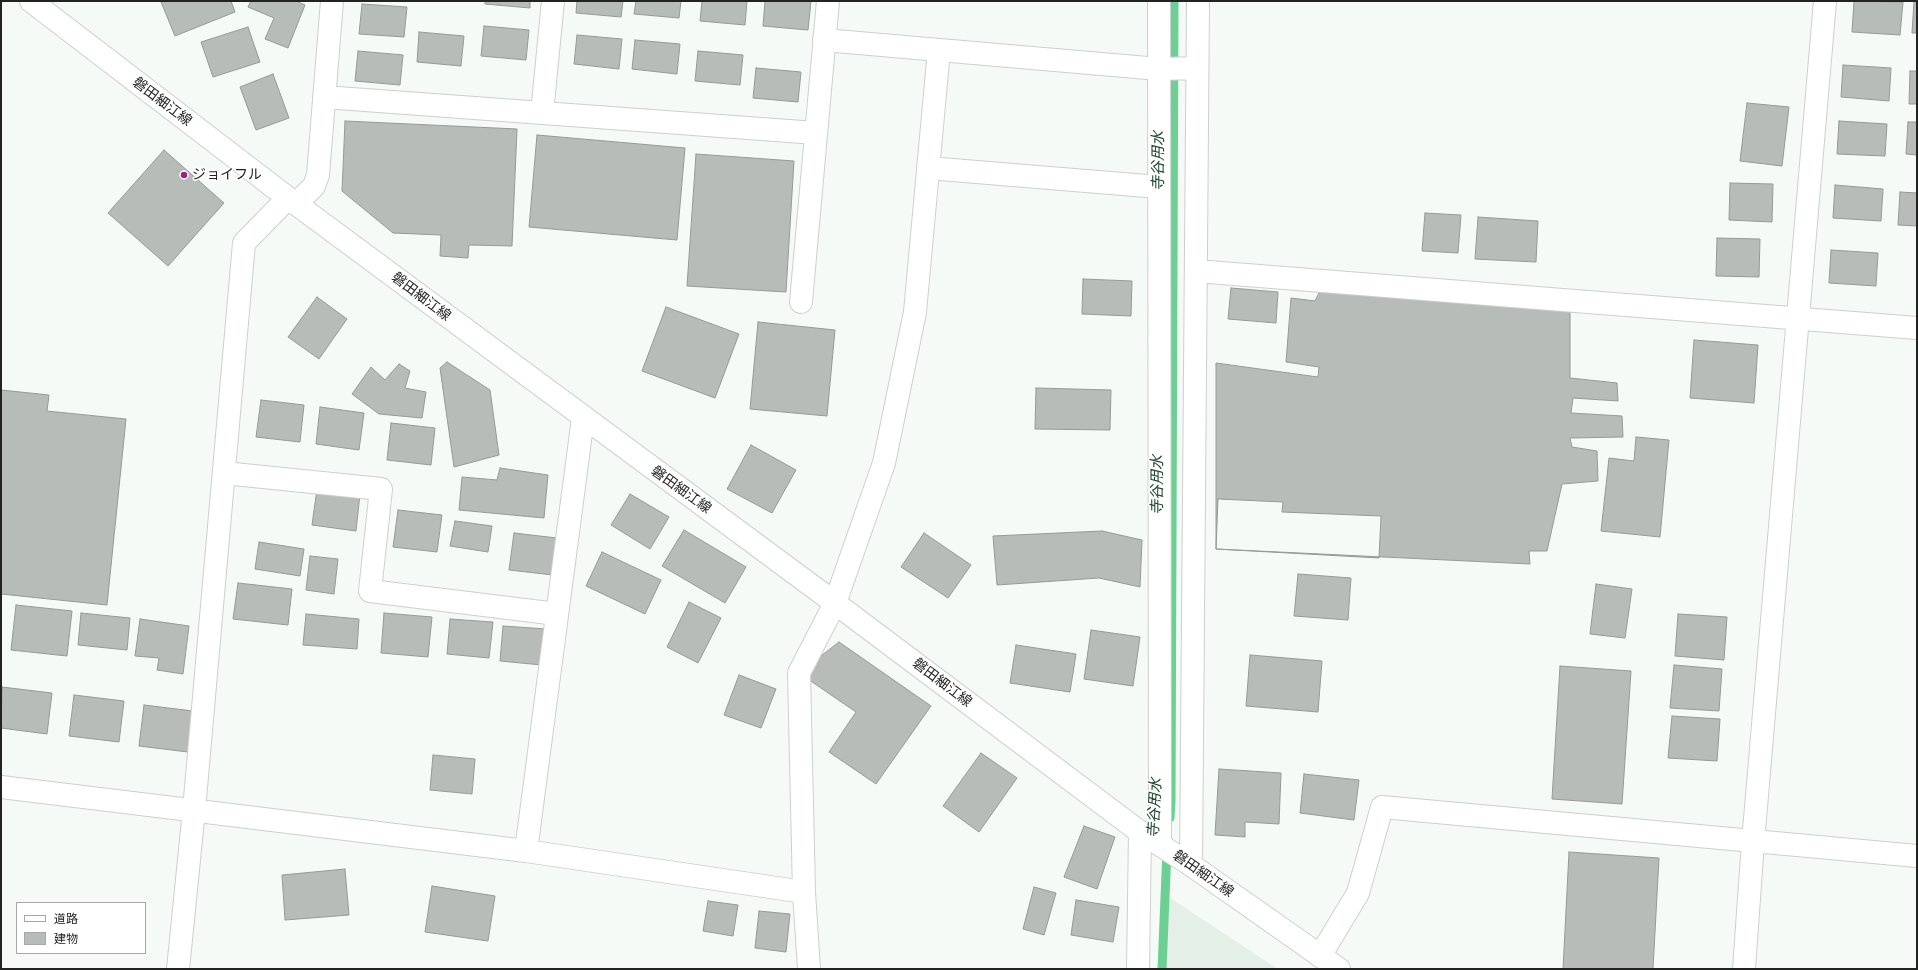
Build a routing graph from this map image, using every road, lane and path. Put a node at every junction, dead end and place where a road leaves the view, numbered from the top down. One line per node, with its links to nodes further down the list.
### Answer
1 (31, 1): 17 (street, 磐田細江線)
2 (332, 1): 12 (street)
3 (553, 1): 13 (street)
4 (828, 1): 8 (street)
5 (1159, 1): 11 (street)
6 (1198, 1): 10 (street)
7 (1825, 1): 20 (street)
8 (824, 40): 9 (street); 14 (street)
9 (939, 50): 11 (street); 15 (street)
10 (1196, 68): 11 (street); 18 (street)
11 (1160, 69): 16 (street)
12 (324, 97): 13 (street); 17 (street)
13 (542, 113): 14 (street)
14 (816, 133): 19 (street)
15 (928, 168): 16 (street); 24 (street)
16 (1159, 187): 30 (street)
17 (292, 201): 22 (street, 磐田細江線); 23 (street)
18 (1196, 271): 20 (street); 33 (street)
19 (801, 302)
20 (1798, 318): 21 (street); 29 (street)
21 (1917, 328)
22 (582, 418): 24 (street, 磐田細江線); 25 (street)
23 (224, 473): 25 (street); 27 (street)
24 (836, 603): 28 (street, 磐田細江線); 34 (street)
25 (557, 614): 31 (street)
26 (1, 787): 27 (street)
27 (194, 810): 31 (street); 36 (street)
28 (1140, 832): 30 (street, 磐田細江線); 38 (street)
29 (1753, 842): 32 (street); 35 (street); 40 (street)
30 (1160, 844): 33 (street, 磐田細江線)
31 (526, 851): 34 (street)
32 (1917, 856)
33 (1191, 865): 35 (street, 磐田細江線)
34 (804, 892): 37 (street)
35 (1320, 956): 39 (street, 磐田細江線)
36 (178, 969)
37 (809, 969)
38 (1138, 969)
39 (1339, 969)
40 (1744, 969)

